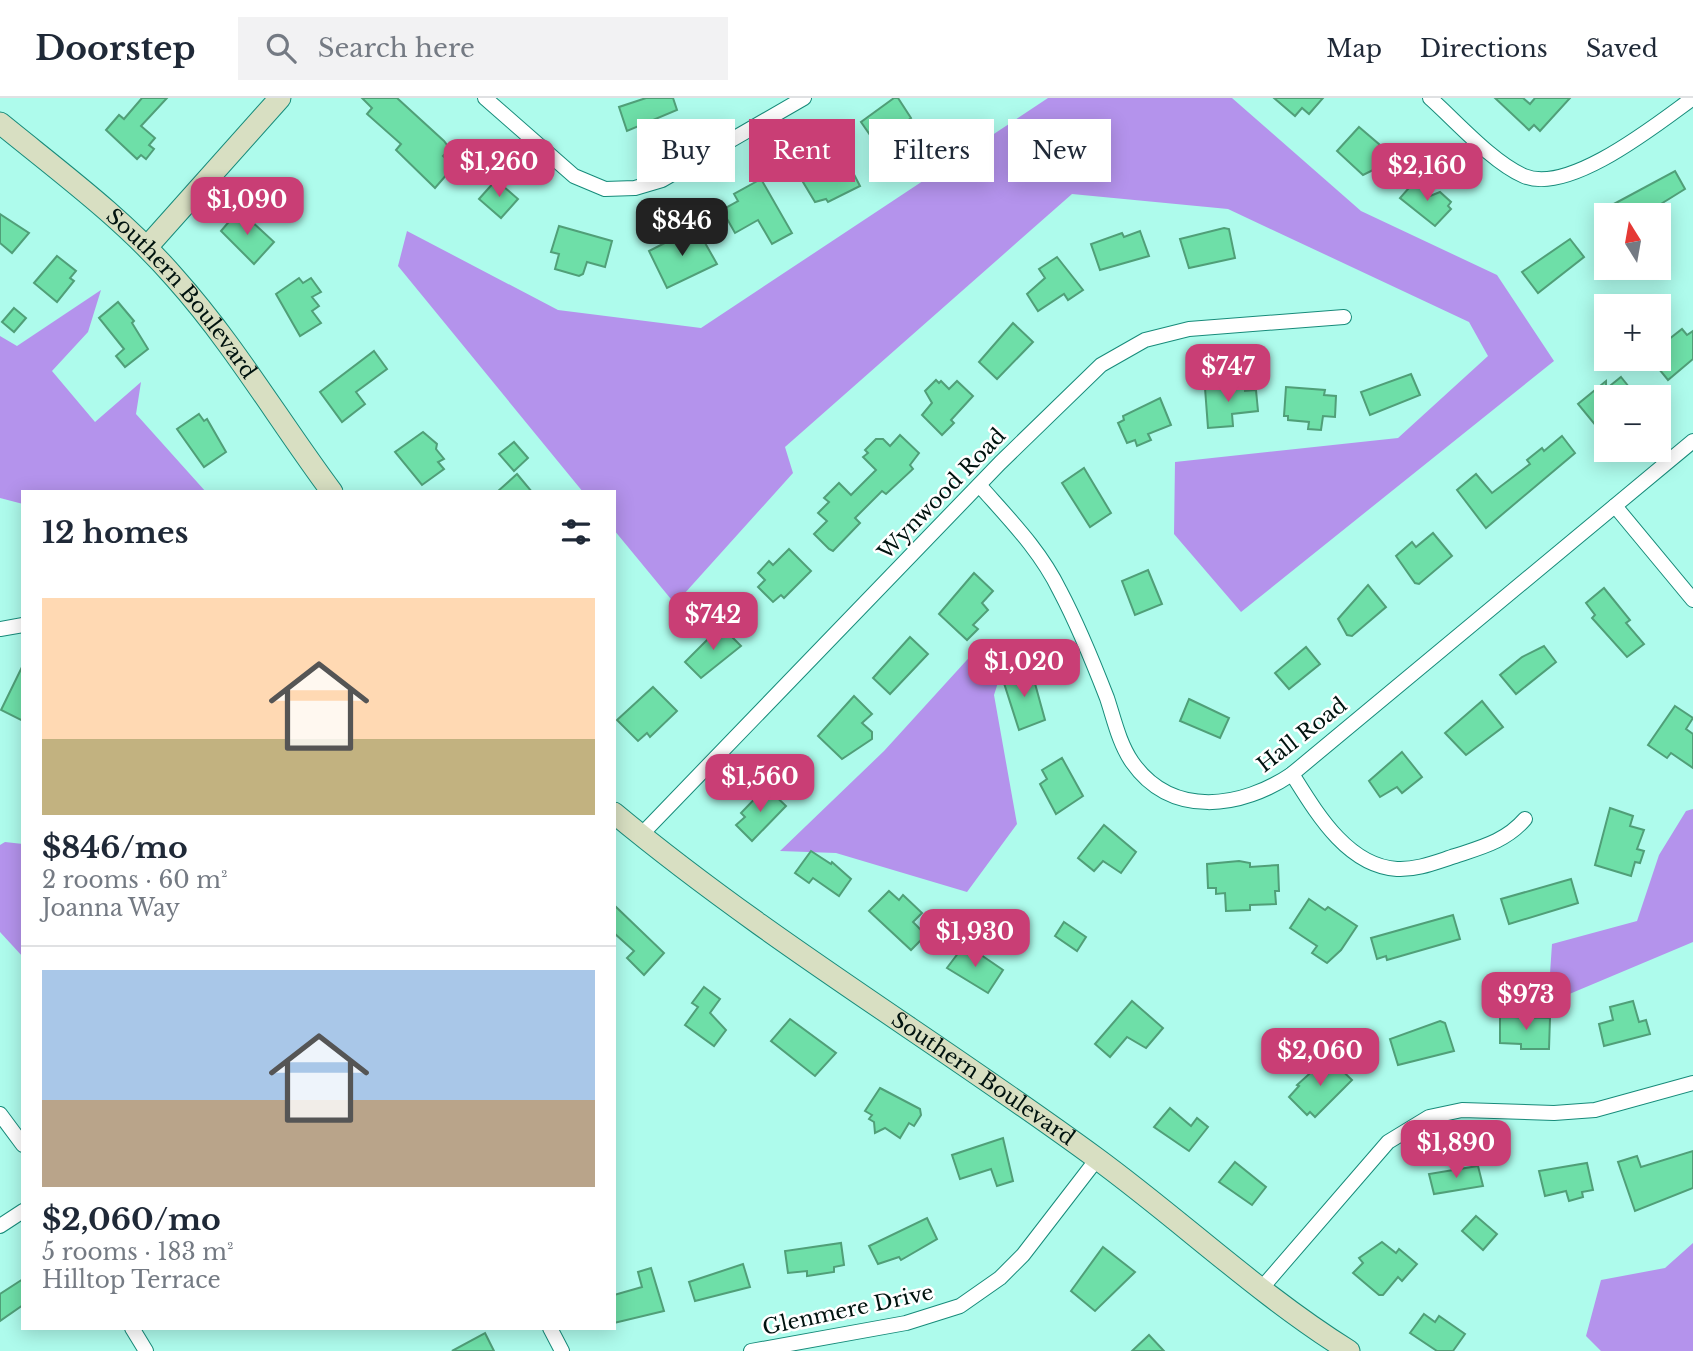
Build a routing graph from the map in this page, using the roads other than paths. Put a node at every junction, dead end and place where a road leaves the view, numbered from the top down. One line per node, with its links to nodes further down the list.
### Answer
1 (280, 98): 7 (main road)
2 (485, 98): 3 (street)
3 (804, 98)
4 (1430, 98): 5 (street)
5 (1693, 98)
6 (0, 123): 7 (main road, Southern Boulevard)
7 (147, 247): 11 (main road, Southern Boulevard)
8 (1344, 317): 10 (street, Wynwood Road)
9 (1693, 441): 12 (street, Hall Road)
10 (979, 486): 16 (street, Hall Road); 19 (street, Wynwood Road)
11 (331, 490)
12 (1615, 506): 13 (street); 16 (street, Hall Road)
13 (1693, 600)
14 (21, 625): 15 (street)
15 (0, 629)
16 (1292, 774): 18 (street)
17 (616, 815): 19 (main road, Southern Boulevard)
18 (1525, 819)
19 (641, 835): 23 (main road, Southern Boulevard)
20 (1693, 1083): 26 (street)
21 (0, 1114): 22 (street)
22 (21, 1142)
23 (1097, 1159): 26 (main road, Southern Boulevard); 31 (street, Glenmere Drive)
24 (21, 1212): 25 (street)
25 (0, 1226)
26 (1260, 1290): 32 (main road, Southern Boulevard)
27 (133, 1330): 29 (street)
28 (551, 1330): 30 (street)
29 (146, 1351)
30 (562, 1351)
31 (751, 1351)
32 (1349, 1351)

